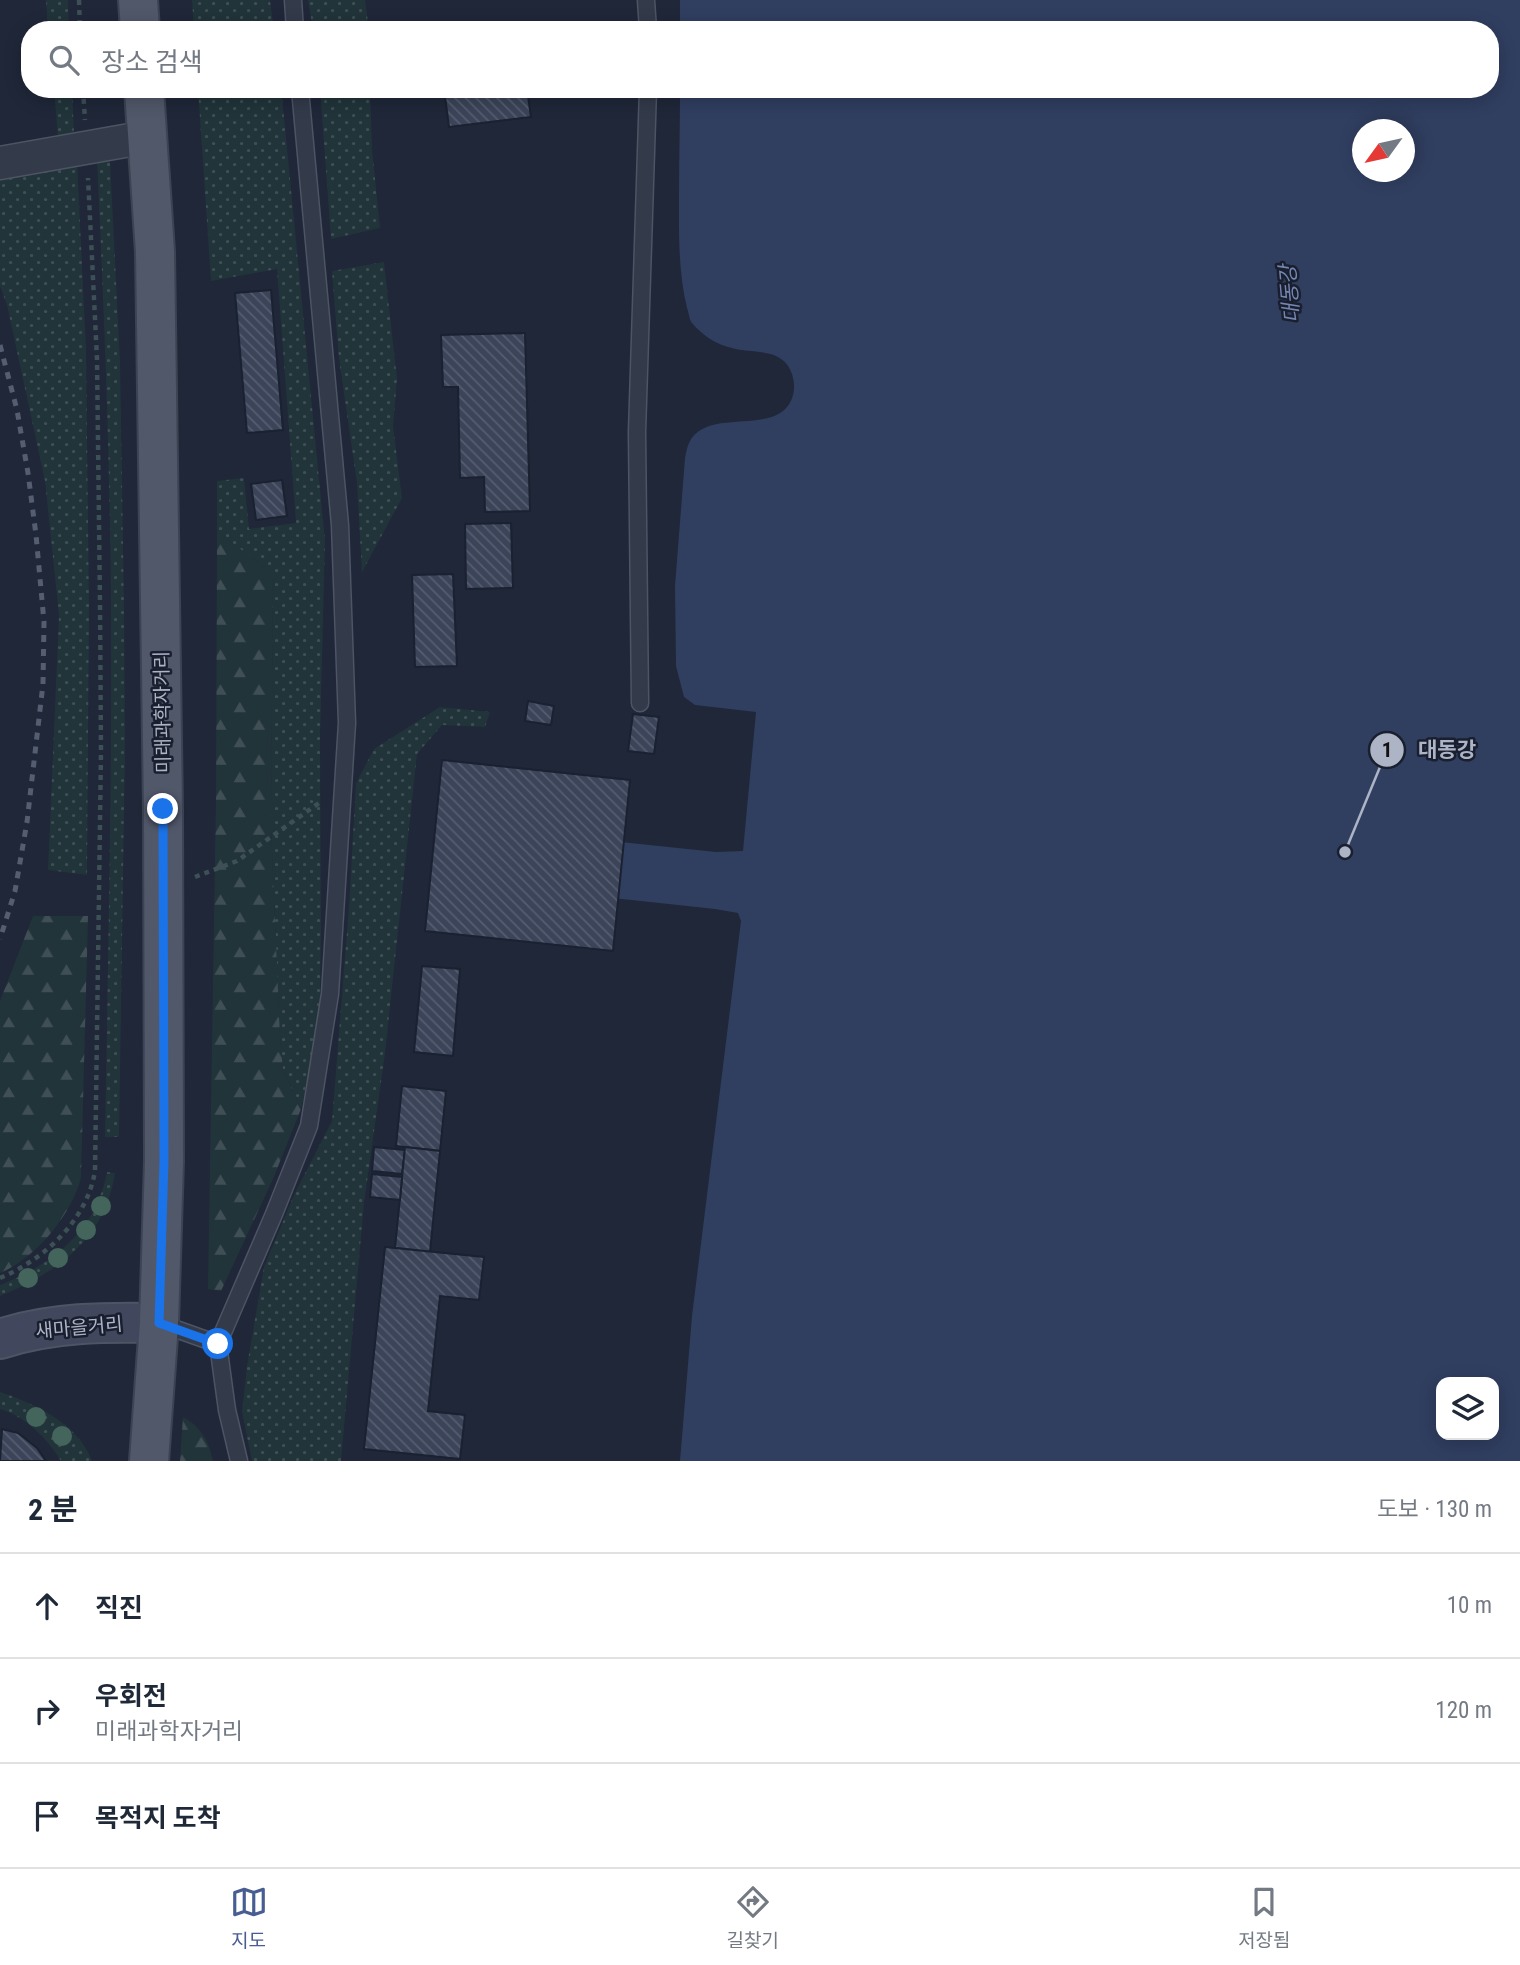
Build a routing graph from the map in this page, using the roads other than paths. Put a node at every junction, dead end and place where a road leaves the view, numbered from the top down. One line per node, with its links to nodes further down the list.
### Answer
1 (138, 0): 4 (main road)
2 (293, 0): 5 (lane)
3 (646, 0): 6 (lane)
4 (139, 21)
5 (294, 21)
6 (647, 21)
7 (145, 98): 10 (main road, 미래과학자거리)
8 (301, 98): 15 (lane)
9 (648, 98): 12 (lane)
10 (147, 137): 11 (street); 13 (main road, 미래과학자거리)
11 (0, 163)
12 (640, 703)
13 (159, 1323): 14 (main road, 새마을거리); 15 (lane); 16 (main road, 미래과학자거리)
14 (0, 1339)
15 (218, 1344): 17 (lane)
16 (149, 1461)
17 (239, 1461)

